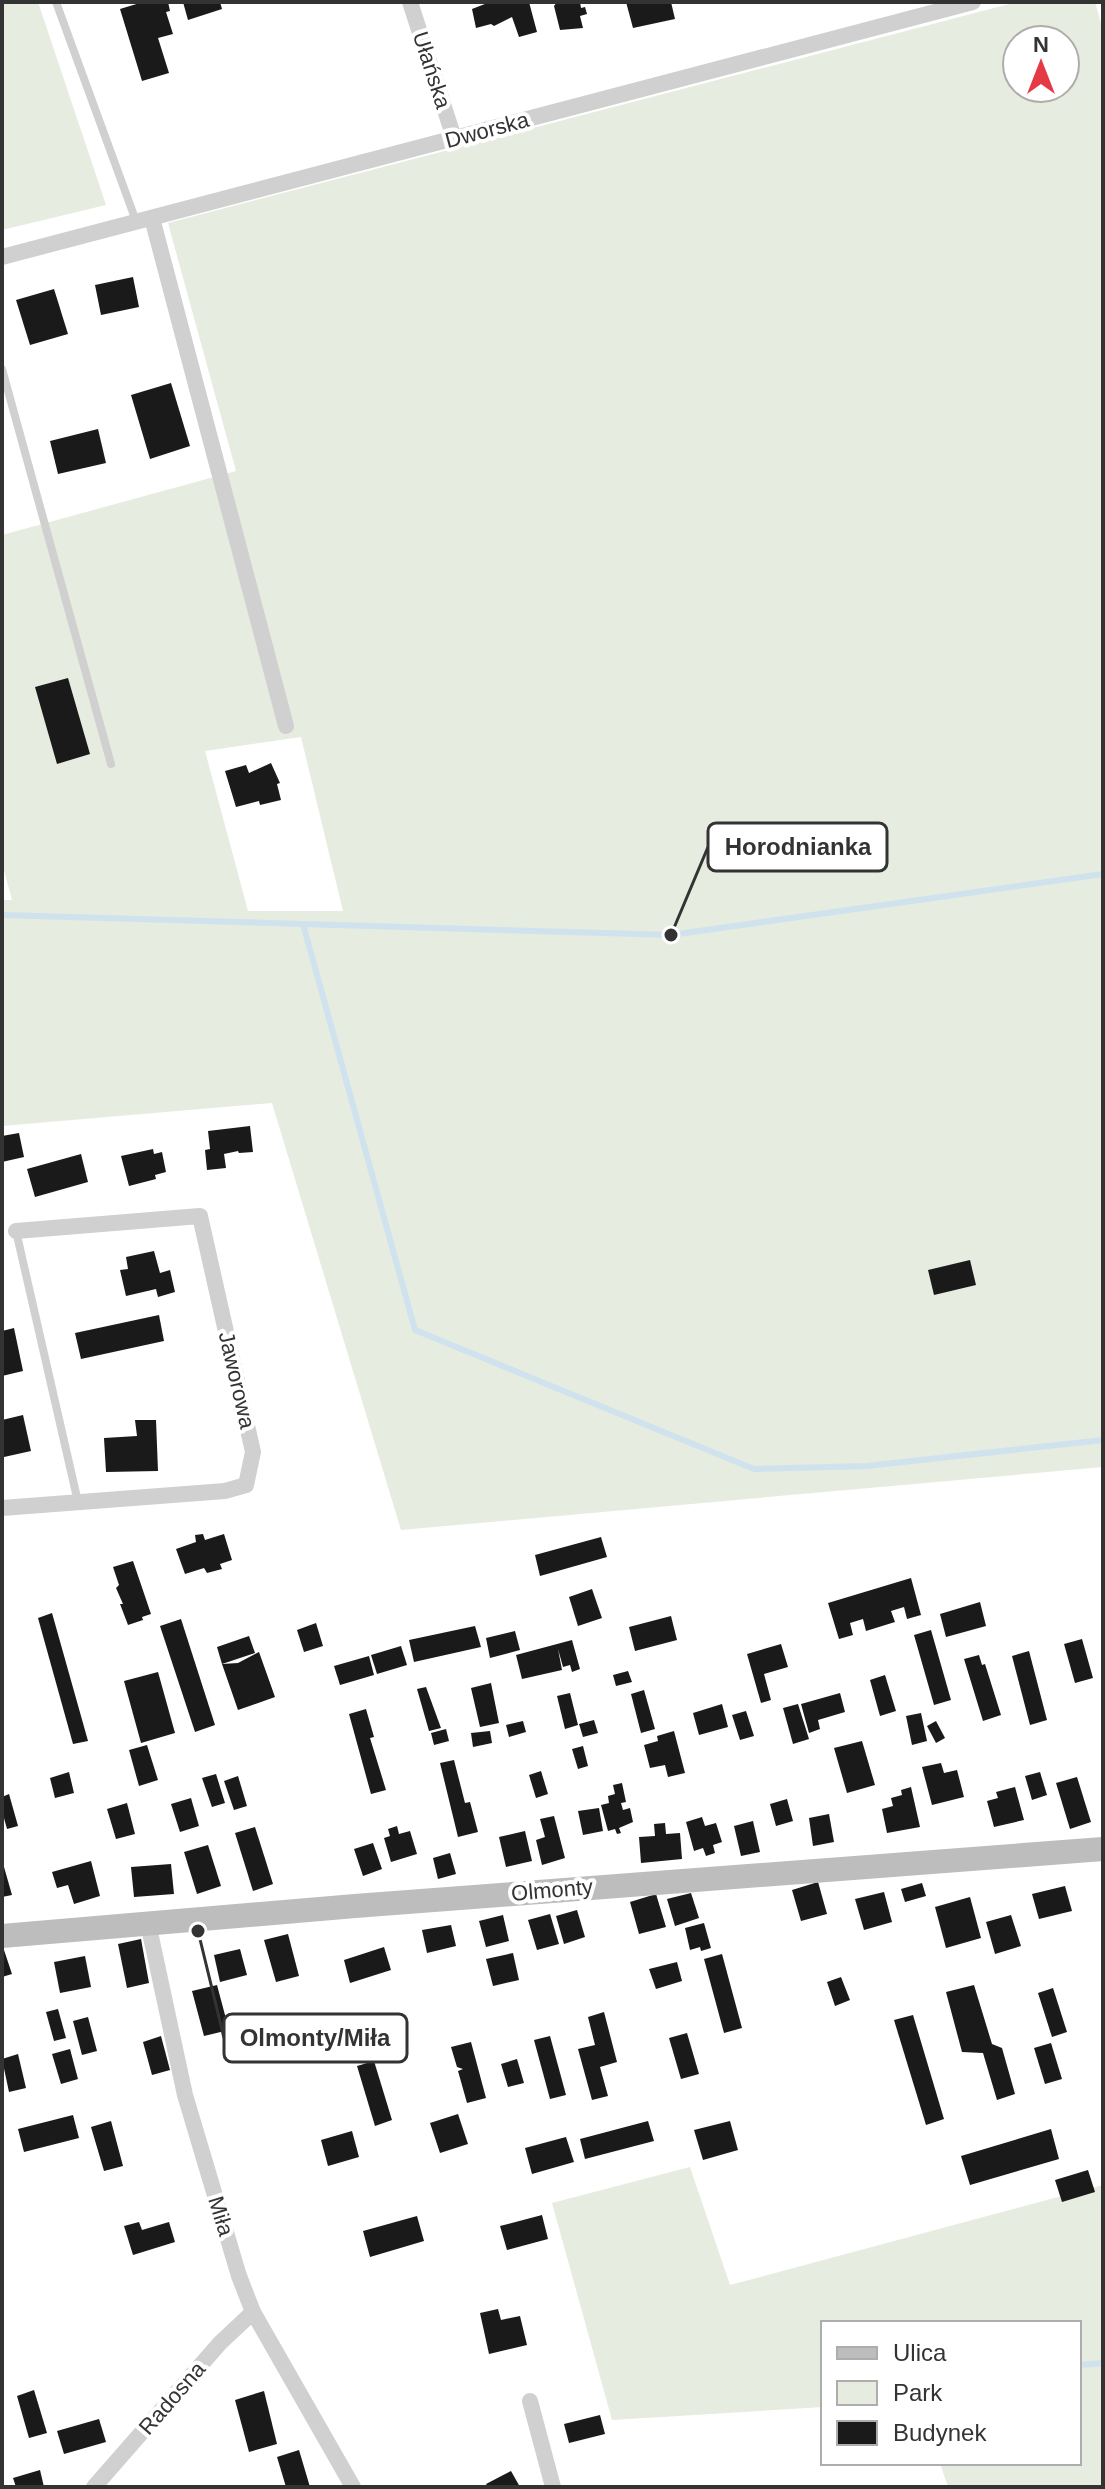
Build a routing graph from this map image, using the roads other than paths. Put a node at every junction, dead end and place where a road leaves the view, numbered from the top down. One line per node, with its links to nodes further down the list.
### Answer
1 (56, 2): 5 (lane)
2 (410, 2): 4 (street, Ułańska)
3 (973, 2): 4 (street, Dworska)
4 (454, 138): 5 (street, Dworska)
5 (144, 220): 6 (street, Dworska); 8 (street)
6 (2, 257)
7 (2, 369): 9 (lane)
8 (286, 726)
9 (111, 764)
10 (16, 1231): 11 (lane); 11 (street, Jaworowa)
11 (78, 1503): 12 (street, Jaworowa)
12 (2, 1508)
13 (1103, 1849): 14 (street, Olmonty)
14 (148, 1923): 15 (street, Olmonty); 16 (street, Miła)
15 (2, 1936)
16 (253, 2312): 18 (street, Radosna); 19 (street, Miła)
17 (530, 2401): 20 (street)
18 (94, 2487)
19 (353, 2487)
20 (553, 2487)

